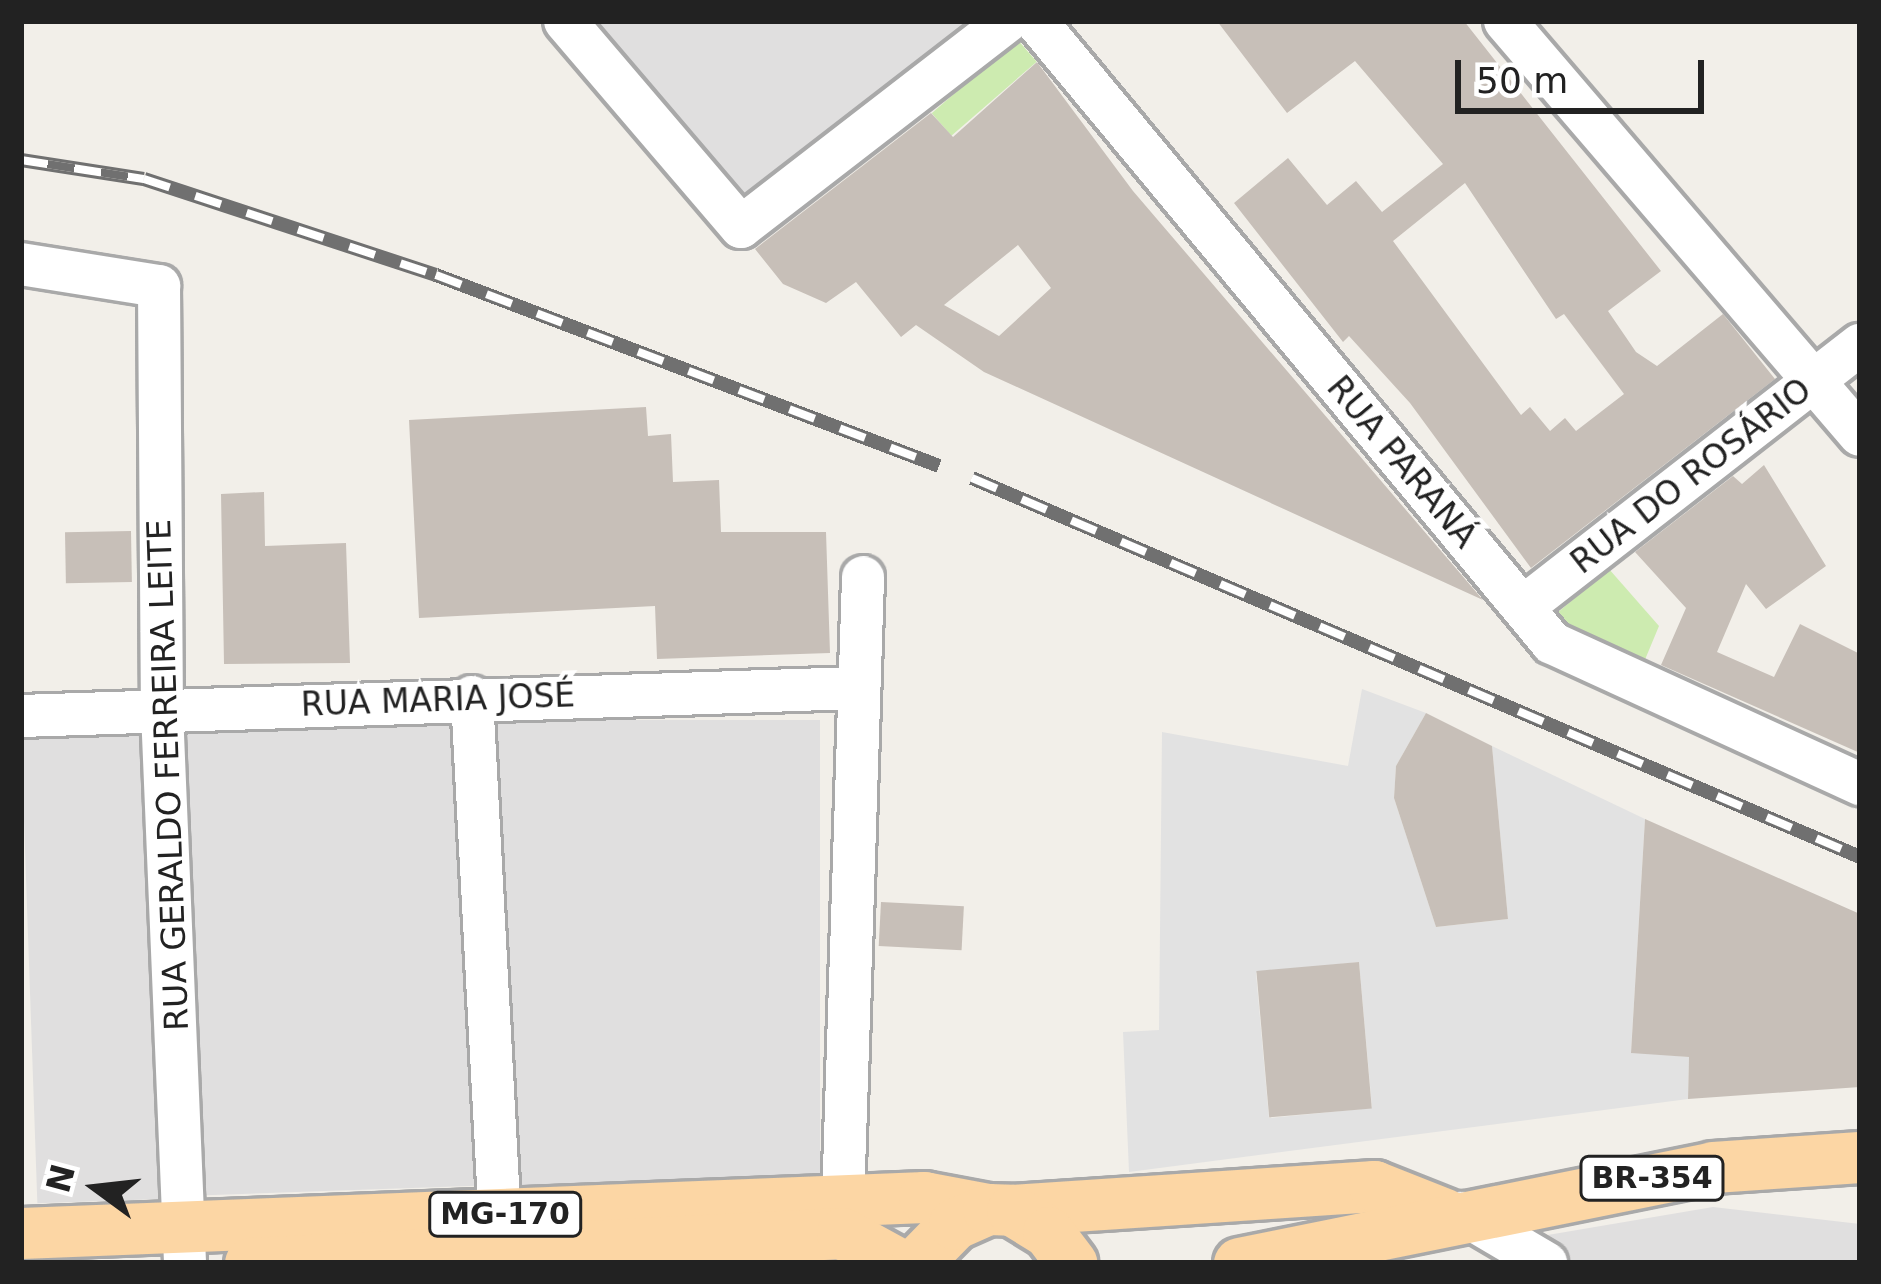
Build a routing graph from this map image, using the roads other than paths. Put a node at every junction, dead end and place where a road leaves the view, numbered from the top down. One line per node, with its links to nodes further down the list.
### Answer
1 (566, 21): 2 (street)
2 (1008, 21)
3 (1036, 21): 10 (street, RUA PARANÁ)
4 (1505, 21): 7 (street)
5 (21, 264): 13 (street, RUA GERALDO FERREIRA LEITE)
6 (1860, 345): 7 (street, RUA DO ROSÁRIO)
7 (1814, 381): 8 (street); 10 (street, RUA DO ROSÁRIO)
8 (1860, 435)
9 (863, 577): 11 (street)
10 (1522, 607): 15 (street, RUA PARANÁ)
11 (855, 688): 12 (street, RUA MARIA JOSÉ); 19 (street)
12 (472, 698): 13 (street, RUA MARIA JOSÉ); 22 (street)
13 (162, 711): 14 (street, RUA MARIA JOSÉ); 21 (street, RUA GERALDO FERREIRA LEITE)
14 (21, 716)
15 (1860, 784)
16 (1860, 1157): 18 (main road, BR-354)
17 (1000, 1209): 18 (main road); 19 (main road, MG-170); 27 (main road); 28 (main road)
18 (1453, 1214): 23 (main road, BR-354); 30 (street)
19 (842, 1217): 22 (main road, MG-170); 24 (main road, MG-170); 26 (main road)
20 (21, 1233): 21 (main road, MG-170)
21 (184, 1245): 22 (main road, MG-170)
22 (516, 1245): 24 (main road, MG-170); 25 (main road, MG-170)
23 (1306, 1251): 29 (main road, BR-354)
24 (748, 1252)
25 (250, 1263)
26 (897, 1263)
27 (916, 1263)
28 (1071, 1263)
29 (1239, 1263)
30 (1546, 1263)

